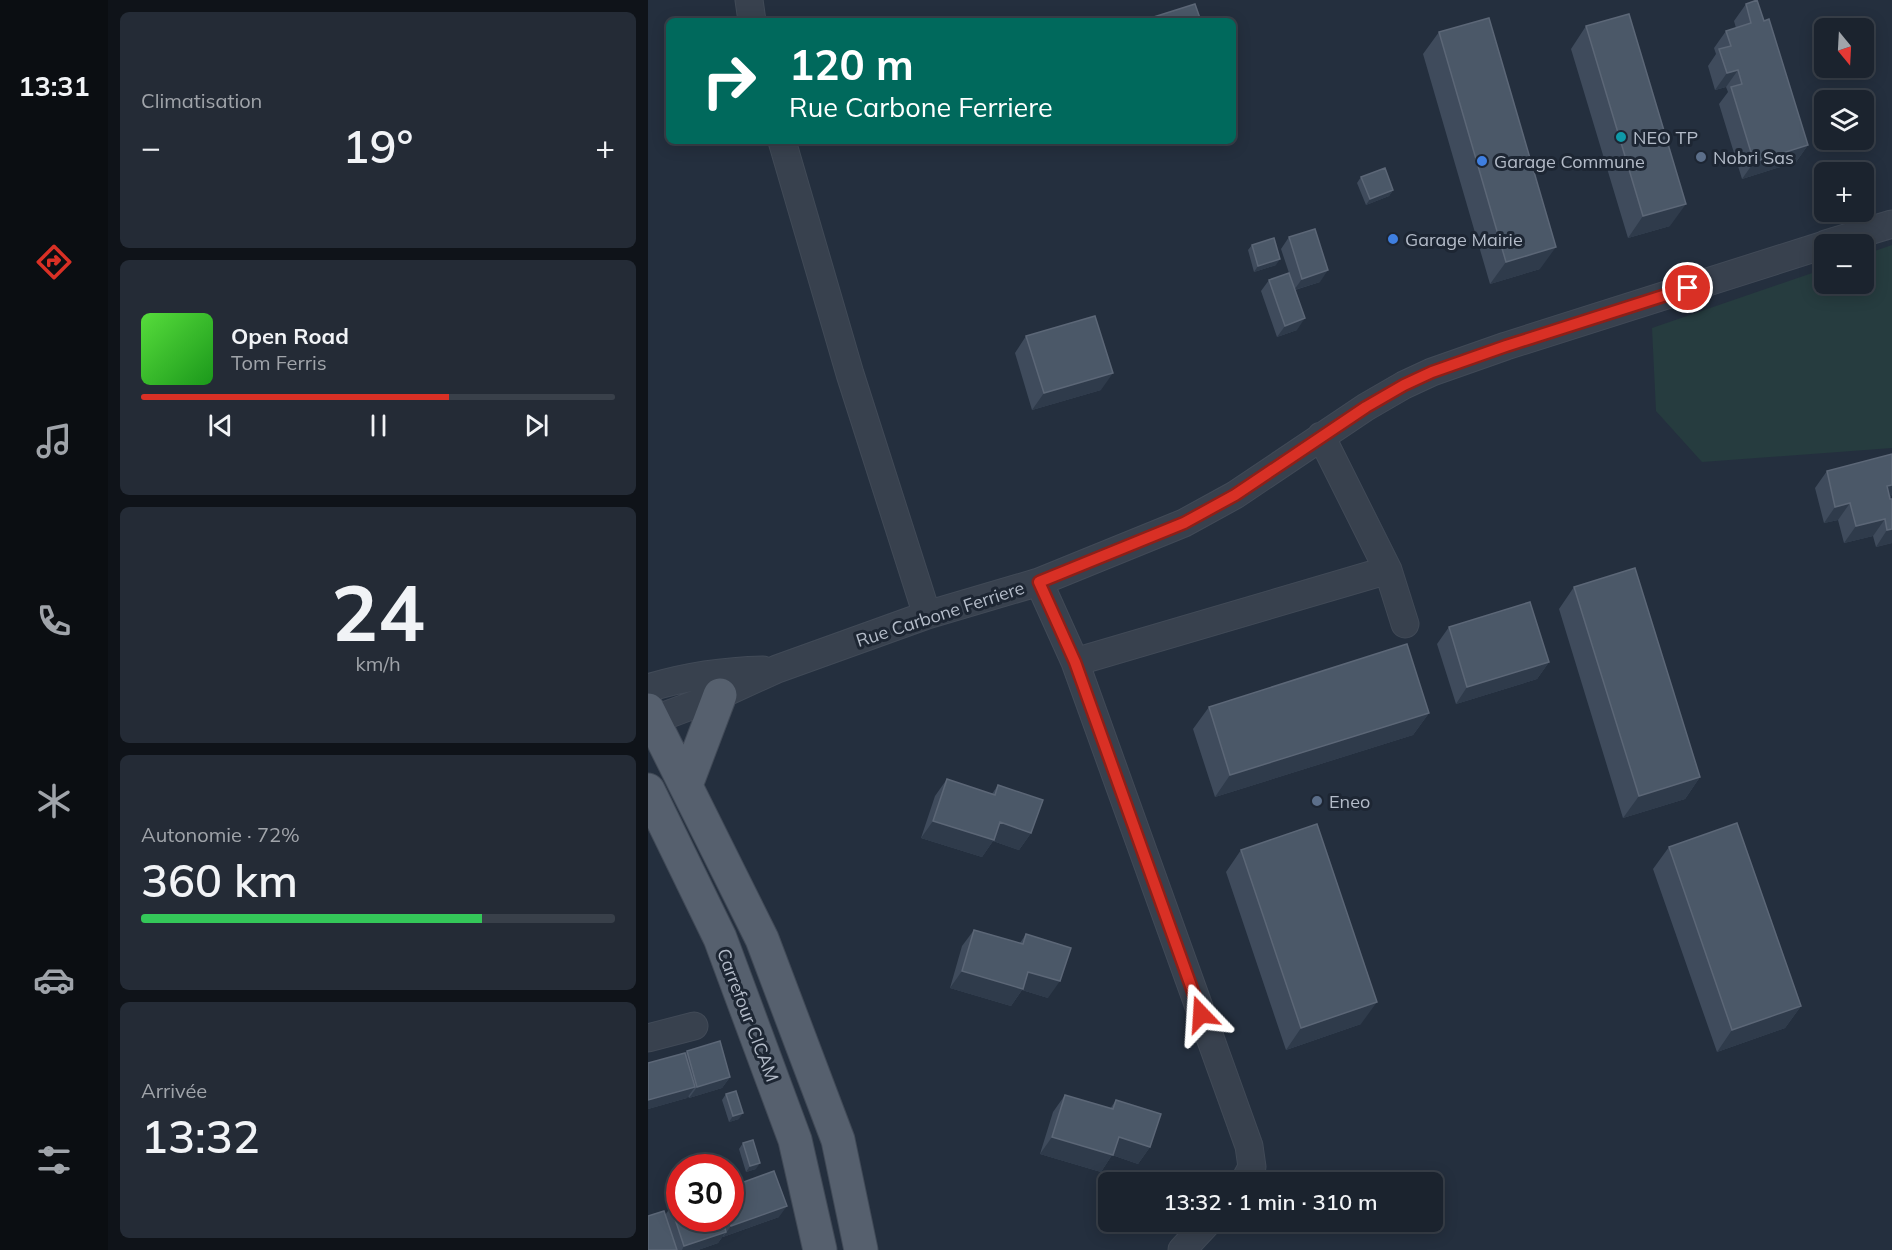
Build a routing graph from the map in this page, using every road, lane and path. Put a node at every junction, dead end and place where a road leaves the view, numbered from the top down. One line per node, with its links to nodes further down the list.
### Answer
1 (749, 0): 2 (street)
2 (752, 18)
3 (783, 144): 10 (street)
4 (1892, 224): 5 (street, Rue Carbone Ferriere)
5 (1860, 234)
6 (1814, 248): 7 (street, Rue Carbone Ferriere)
7 (1321, 436): 8 (street); 9 (street, Rue Carbone Ferriere)
8 (1388, 570): 11 (street); 12 (street)
9 (1039, 582): 10 (street, Rue Carbone Ferriere); 12 (street)
10 (927, 615): 13 (street, Rue Carbone Ferriere)
11 (1405, 624)
12 (1075, 662): 21 (street)
13 (777, 669): 14 (street, Rue Carbone Ferriere); 15 (street, Rue Carbone Ferriere)
14 (648, 688)
15 (720, 695): 16 (street, Rue Carbone Ferriere); 17 (main road)
16 (650, 718): 17 (main road)
17 (686, 785): 24 (main road)
18 (648, 790): 23 (main road, Carrefour CICAM)
19 (694, 1026): 20 (street)
20 (648, 1038)
21 (1249, 1172)
22 (1199, 1232): 25 (street)
23 (820, 1250)
24 (861, 1250)
25 (1182, 1250)

